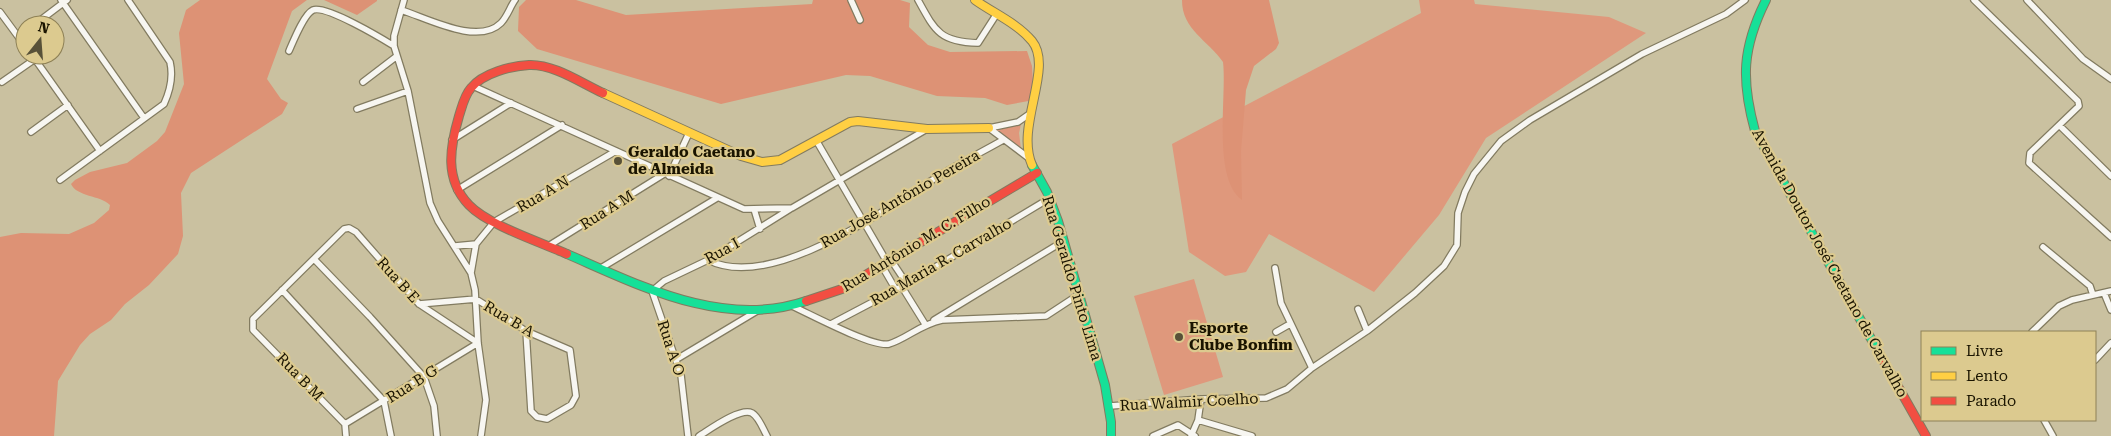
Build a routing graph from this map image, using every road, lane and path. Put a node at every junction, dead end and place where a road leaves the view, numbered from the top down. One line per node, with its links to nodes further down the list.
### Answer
1 (128, 0): 32 (street)
2 (404, 0): 12 (street)
3 (515, 0): 12 (street)
4 (851, 0): 16 (street)
5 (918, 0): 15 (street)
6 (976, 0): 15 (street)
7 (1745, 0): 88 (street, Rua Walmir Coelho)
8 (1766, 0): 114 (street, Avenida Doutor José Caetano de Carvalho)
9 (1974, 0): 34 (street)
10 (2027, 0): 23 (street)
11 (63, 1): 14 (street); 32 (street)
12 (401, 10): 18 (street)
13 (0, 12): 17 (street)
14 (46, 15)
15 (996, 15): 31 (street, Rua Geraldo Pinto Lima)
16 (860, 20)
17 (15, 32)
18 (394, 46): 19 (street); 20 (street)
19 (289, 50)
20 (397, 56): 25 (street); 27 (street)
21 (23, 65): 24 (street)
22 (39, 65): 29 (street)
23 (2111, 79)
24 (2, 82)
25 (363, 82)
26 (474, 86): 28 (street); 38 (street); 39 (street)
27 (408, 91): 30 (street); 62 (street)
28 (511, 104): 33 (street); 39 (street)
29 (68, 106): 37 (street); 42 (street)
30 (357, 109)
31 (1028, 115): 35 (street); 44 (street, Rua Geraldo Pinto Lima)
32 (144, 118): 42 (street)
33 (562, 125): 43 (street); 50 (street)
34 (2060, 126): 47 (street); 58 (street)
35 (989, 128): 36 (street); 41 (street)
36 (927, 129): 40 (street); 49 (street, Rua I)
37 (31, 132)
38 (689, 133): 40 (street); 46 (street)
39 (452, 140): 50 (street)
40 (816, 140): 49 (street)
41 (1003, 140): 44 (street); 56 (street, Rua José Antônio Pereira)
42 (100, 151): 48 (street)
43 (616, 151): 46 (street); 55 (street, Rua A N)
44 (1030, 160): 45 (street, Rua Geraldo Pinto Lima)
45 (1037, 173): 52 (street, Rua Geraldo Pinto Lima); 66 (street, Rua Antônio M. C. Filho)
46 (667, 175): 51 (street); 61 (street, Rua A M)
47 (2111, 176)
48 (60, 180)
49 (841, 181): 53 (street, Rua I); 56 (street)
50 (458, 190): 55 (street, Rua Antônio M. C. Filho)
51 (717, 198): 54 (street); 67 (street)
52 (1050, 198): 59 (street, Rua Geraldo Pinto Lima); 70 (street, Rua Maria R. Carvalho)
53 (792, 208): 54 (street); 57 (street, Rua I)
54 (754, 209): 57 (street)
55 (494, 222): 60 (street, Rua A N); 61 (street, Rua Antônio M. C. Filho)
56 (864, 222): 65 (street, Rua José Antônio Pereira); 66 (street)
57 (760, 229): 65 (street, Rua I)
58 (2111, 237)
59 (1062, 242): 74 (street, Rua Geraldo Pinto Lima); 84 (street)
60 (476, 244): 62 (street); 69 (street)
61 (550, 245): 67 (street, Rua Antônio M. C. Filho)
62 (455, 246): 69 (street)
63 (2043, 247): 75 (street)
64 (314, 259): 71 (street); 77 (street, Rua B E); 96 (street)
65 (708, 260): 72 (street, Rua I)
66 (887, 263): 70 (street); 70 (street); 78 (street, Rua Antônio M. C. Filho)
67 (601, 268): 72 (street, Rua Antônio M. C. Filho)
68 (1275, 268): 86 (street)
69 (471, 272): 76 (street)
70 (902, 287): 84 (street); 85 (street, Rua Maria R. Carvalho)
71 (282, 290): 98 (street); 102 (street, Rua B M)
72 (652, 291): 80 (street, Rua Antônio M. C. Filho); 93 (street, Rua A O)
73 (2108, 292): 75 (street); 81 (street)
74 (1078, 295): 84 (street); 99 (street, Rua Geraldo Pinto Lima)
75 (2093, 295): 89 (street)
76 (476, 299): 77 (street); 87 (street, Rua B A); 91 (street)
77 (419, 304): 91 (street, Rua B E)
78 (792, 306): 82 (street, Rua Antônio M. C. Filho); 85 (street)
79 (1358, 309): 88 (street)
80 (735, 310): 82 (street, Rua Antônio M. C. Filho); 83 (street)
81 (2111, 310)
82 (757, 311): 83 (street)
83 (739, 322): 93 (street)
84 (927, 323): 85 (street)
85 (831, 324)
86 (1290, 324): 90 (street); 95 (street)
87 (526, 331): 87 (street, Rua B A)
88 (1367, 331): 95 (street, Rua Walmir Coelho)
89 (2033, 331)
90 (1276, 332)
91 (478, 343): 96 (street, Rua B G); 106 (street)
92 (2111, 343): 94 (street)
93 (677, 359): 107 (street, Rua A O)
94 (2096, 359)
95 (1312, 368): 97 (street, Rua Walmir Coelho)
96 (424, 377): 98 (street, Rua B G); 105 (street)
97 (1201, 400): 99 (street, Rua Walmir Coelho); 100 (street)
98 (384, 401): 102 (street, Rua B G); 104 (street)
99 (1110, 406): 110 (street, Rua Geraldo Pinto Lima)
100 (1198, 420): 112 (street); 113 (street)
101 (2045, 421): 115 (street)
102 (345, 424): 103 (street)
103 (346, 436)
104 (391, 436)
105 (437, 436)
106 (481, 436)
107 (688, 436)
108 (699, 436): 109 (street)
109 (768, 436)
110 (1111, 436)
111 (1153, 436): 112 (street)
112 (1193, 436)
113 (1252, 436)
114 (1926, 436)
115 (2053, 436)

